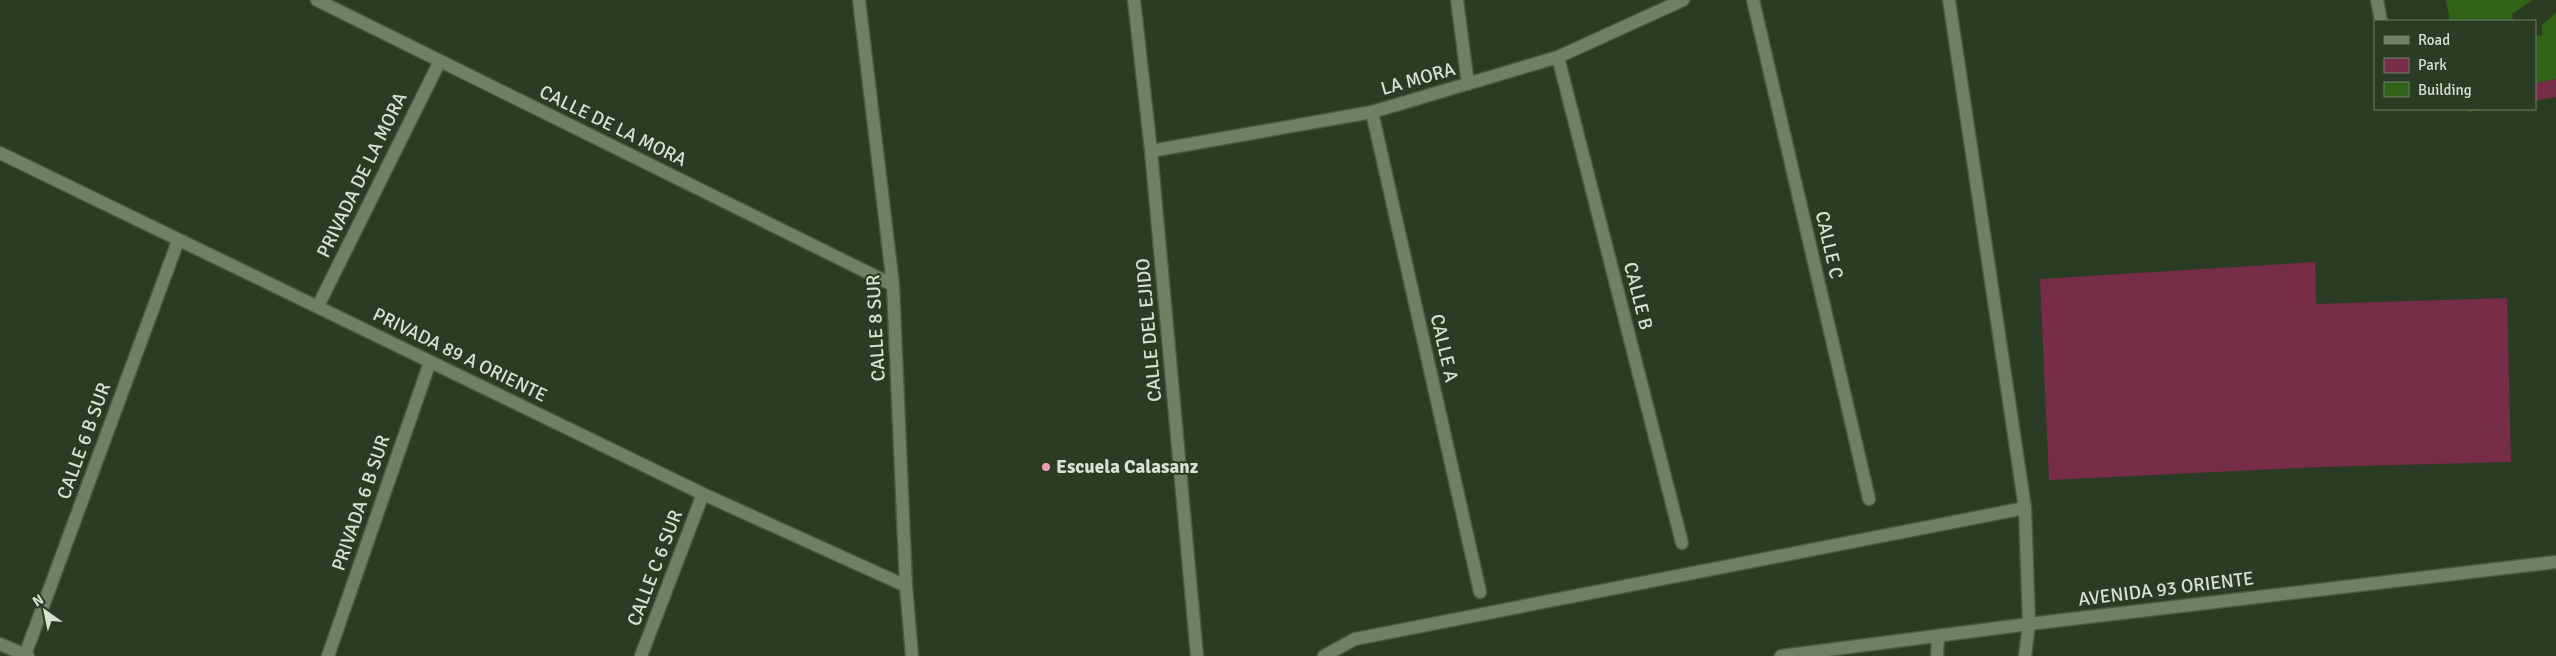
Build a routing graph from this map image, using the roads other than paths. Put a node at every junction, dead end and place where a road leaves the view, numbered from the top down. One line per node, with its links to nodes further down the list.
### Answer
1 (317, 0): 11 (street, CALLE DE LA MORA)
2 (859, 0): 17 (street, CALLE 8 SUR)
3 (1134, 0): 14 (street, CALLE DEL EJIDO)
4 (1457, 0): 12 (street)
5 (1682, 0): 10 (street, LA MORA)
6 (1753, 0): 21 (street, CALLE C)
7 (1949, 0): 22 (street)
8 (2377, 0): 9 (street)
9 (2382, 20)
10 (1558, 57): 12 (street, LA MORA); 23 (street, CALLE B)
11 (440, 61): 17 (street, CALLE DE LA MORA); 18 (street, PRIVADA DE LA MORA)
12 (1468, 84): 13 (street, LA MORA)
13 (1372, 112): 14 (street, LA MORA); 26 (street, CALLE A)
14 (1151, 151): 35 (street, CALLE DEL EJIDO)
15 (0, 153): 16 (street, PRIVADA 89 A ORIENTE)
16 (178, 241): 18 (street, PRIVADA 89 A ORIENTE); 31 (street, CALLE 6 B SUR)
17 (893, 285): 25 (street, CALLE 8 SUR)
18 (318, 306): 19 (street, PRIVADA 89 A ORIENTE)
19 (430, 362): 20 (street, PRIVADA 89 A ORIENTE); 32 (street, PRIVADA 6 B SUR)
20 (703, 494): 25 (street, PRIVADA 89 A ORIENTE); 33 (street, CALLE C 6 SUR)
21 (1868, 499)
22 (2025, 508): 27 (street); 36 (street)
23 (1682, 544)
24 (2556, 562): 27 (street, AVENIDA 93 ORIENTE)
25 (906, 586): 34 (street, CALLE 8 SUR)
26 (1480, 592)
27 (2029, 624): 28 (street, AVENIDA 93 ORIENTE); 39 (street)
28 (1938, 637): 30 (street, AVENIDA 93 ORIENTE); 38 (street)
29 (0, 644): 31 (street)
30 (1810, 654): 37 (street, AVENIDA 93 ORIENTE)
31 (27, 655)
32 (328, 656)
33 (641, 656)
34 (912, 656)
35 (1197, 656)
36 (1324, 656)
37 (1781, 656)
38 (1937, 656)
39 (2025, 656)

